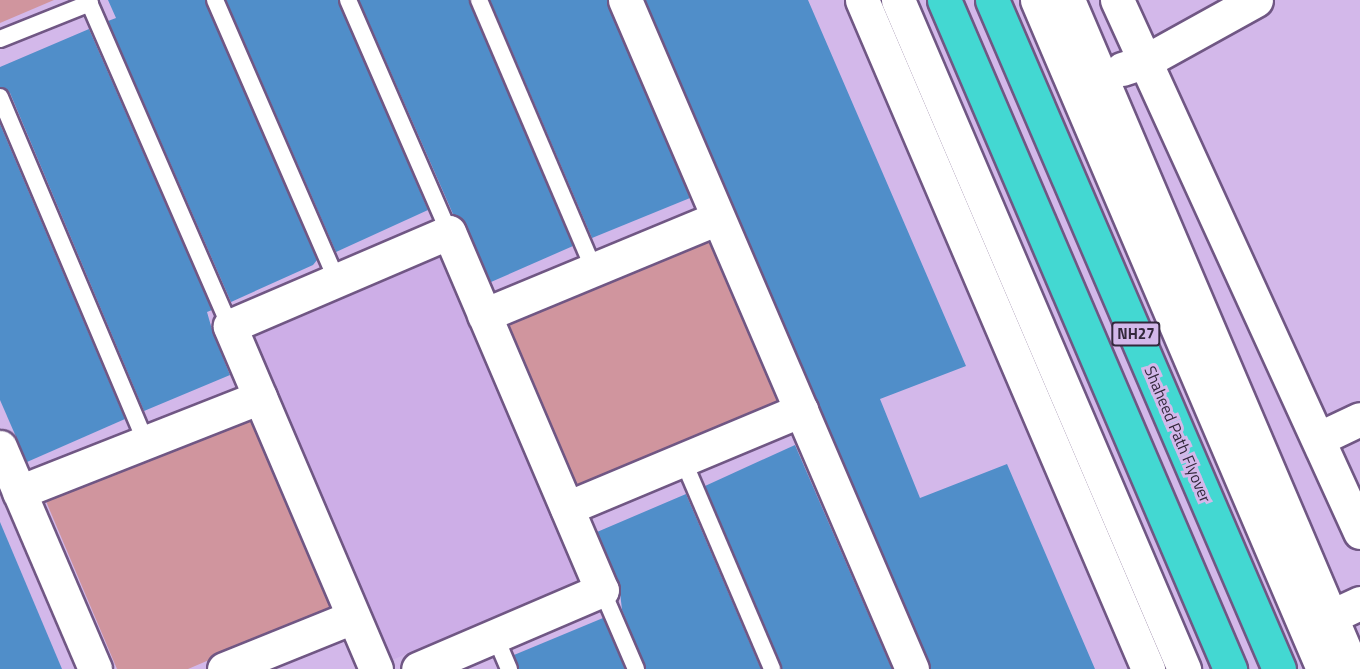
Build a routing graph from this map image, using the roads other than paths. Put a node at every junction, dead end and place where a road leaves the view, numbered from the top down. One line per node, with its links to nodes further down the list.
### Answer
1 (215, 0): 21 (lane)
2 (348, 0): 19 (lane)
3 (479, 0): 20 (lane)
4 (625, 0): 18 (street)
5 (862, 0): 46 (street)
6 (898, 0): 47 (street)
7 (944, 0): 48 (highway, NH27)
8 (992, 0): 49 (highway, Shaheed Path Flyover / NH27)
9 (1037, 0): 50 (street)
10 (1068, 0): 16 (street)
11 (1117, 0): 15 (street)
12 (1256, 0): 15 (street)
13 (89, 1): 14 (lane); 23 (lane)
14 (0, 39)
15 (1144, 62): 16 (street); 27 (street)
16 (1102, 76): 35 (street)
17 (0, 97): 28 (lane)
18 (718, 218): 20 (street); 25 (street)
19 (449, 232): 21 (street); 22 (street)
20 (593, 267): 22 (street)
21 (338, 280): 23 (street)
22 (484, 315): 32 (street)
23 (230, 326): 24 (street)
24 (260, 396): 28 (street); 36 (street)
25 (801, 410): 30 (street); 45 (street)
26 (1360, 419): 27 (street)
27 (1320, 438): 33 (street)
28 (146, 442): 31 (street)
29 (0, 447): 31 (street)
30 (682, 460): 32 (street); 44 (lane)
31 (19, 492): 39 (street)
32 (567, 508): 34 (street)
33 (1360, 532)
34 (602, 590): 37 (street); 43 (lane)
35 (1346, 609): 51 (street)
36 (353, 616): 38 (street); 40 (street)
37 (495, 636): 41 (street); 42 (lane)
38 (233, 667)
39 (95, 669)
40 (376, 669)
41 (418, 669)
42 (509, 669)
43 (636, 669)
44 (772, 669)
45 (912, 669)
46 (1148, 669)
47 (1184, 669)
48 (1230, 669)
49 (1279, 669)
50 (1323, 669)
51 (1353, 669)

